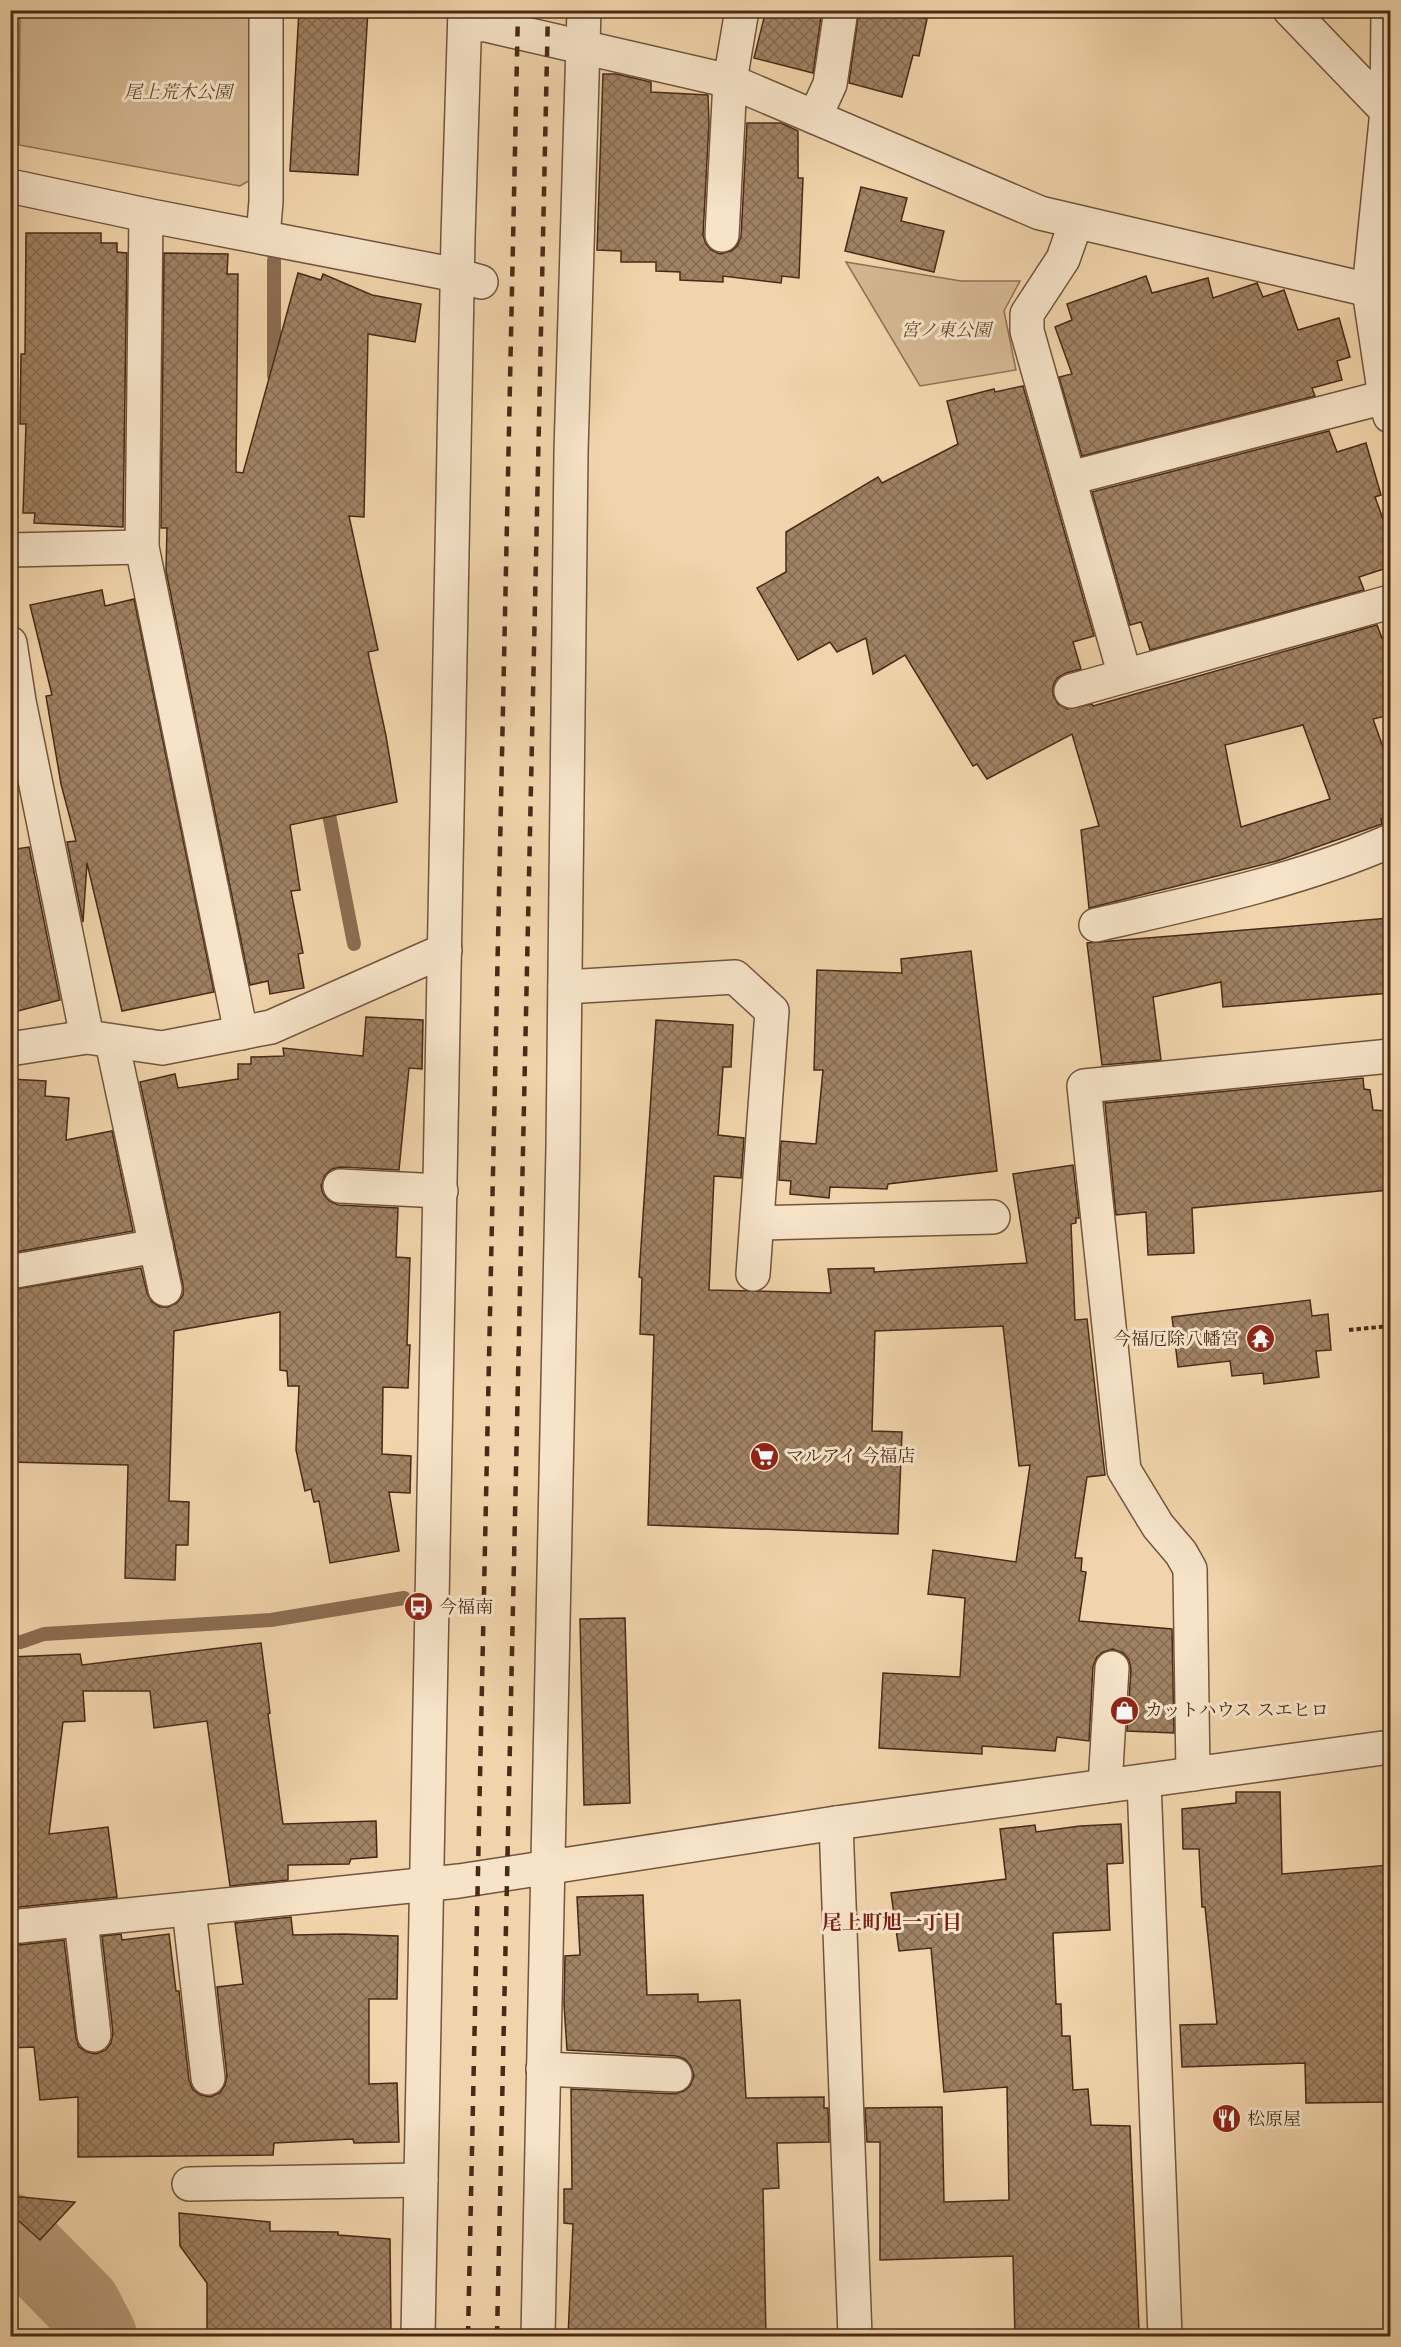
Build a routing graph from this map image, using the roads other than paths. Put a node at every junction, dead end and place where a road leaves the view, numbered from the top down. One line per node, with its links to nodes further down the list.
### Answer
1 (266, 10): 16 (street)
2 (584, 10): 8 (street)
3 (742, 10): 9 (street)
4 (841, 10): 10 (street)
5 (1290, 10): 11 (street)
6 (1388, 10): 11 (street)
7 (465, 17): 8 (street); 17 (street)
8 (583, 49): 9 (street); 31 (street)
9 (732, 69): 10 (street); 15 (street)
10 (822, 102): 14 (street)
11 (1389, 113): 18 (street)
12 (10, 186): 13 (street)
13 (146, 215): 16 (street); 21 (street)
14 (1076, 222): 18 (street); 20 (street)
15 (722, 235)
16 (263, 237): 17 (street)
17 (470, 278): 30 (street)
18 (1370, 290): 19 (street)
19 (1388, 407): 20 (street)
20 (1070, 478): 25 (street)
21 (142, 547): 22 (street); 32 (street)
22 (10, 549)
23 (1390, 602): 25 (street)
24 (10, 644): 27 (street)
25 (1125, 676): 26 (street)
26 (1071, 691)
27 (14, 701): 33 (street)
28 (1390, 841): 29 (street)
29 (1096, 925)
30 (445, 950): 32 (street); 37 (street)
31 (565, 987): 39 (street); 50 (street)
32 (241, 1033): 33 (street)
33 (100, 1040): 34 (street); 40 (street)
34 (10, 1048)
35 (1390, 1056): 46 (street)
36 (340, 1186): 37 (street)
37 (441, 1191): 51 (street)
38 (993, 1217): 39 (street)
39 (757, 1223): 42 (street)
40 (156, 1246): 41 (street); 43 (street)
41 (10, 1272)
42 (753, 1274)
43 (165, 1289)
44 (1112, 1668): 48 (street)
45 (1390, 1747): 46 (street)
46 (1193, 1774): 47 (street)
47 (1144, 1781): 48 (street); 64 (street)
48 (1105, 1786): 49 (street)
49 (836, 1823): 50 (street); 63 (street)
50 (547, 1868): 51 (street); 56 (street)
51 (428, 1885): 52 (street); 59 (street)
52 (189, 1909): 53 (street); 58 (street)
53 (81, 1920): 54 (street); 55 (street)
54 (10, 1927)
55 (94, 2035)
56 (543, 2069): 57 (street); 62 (street)
57 (675, 2075)
58 (208, 2078)
59 (421, 2180): 60 (street); 61 (street)
60 (189, 2184)
61 (418, 2337)
62 (538, 2337)
63 (855, 2337)
64 (1165, 2337)

